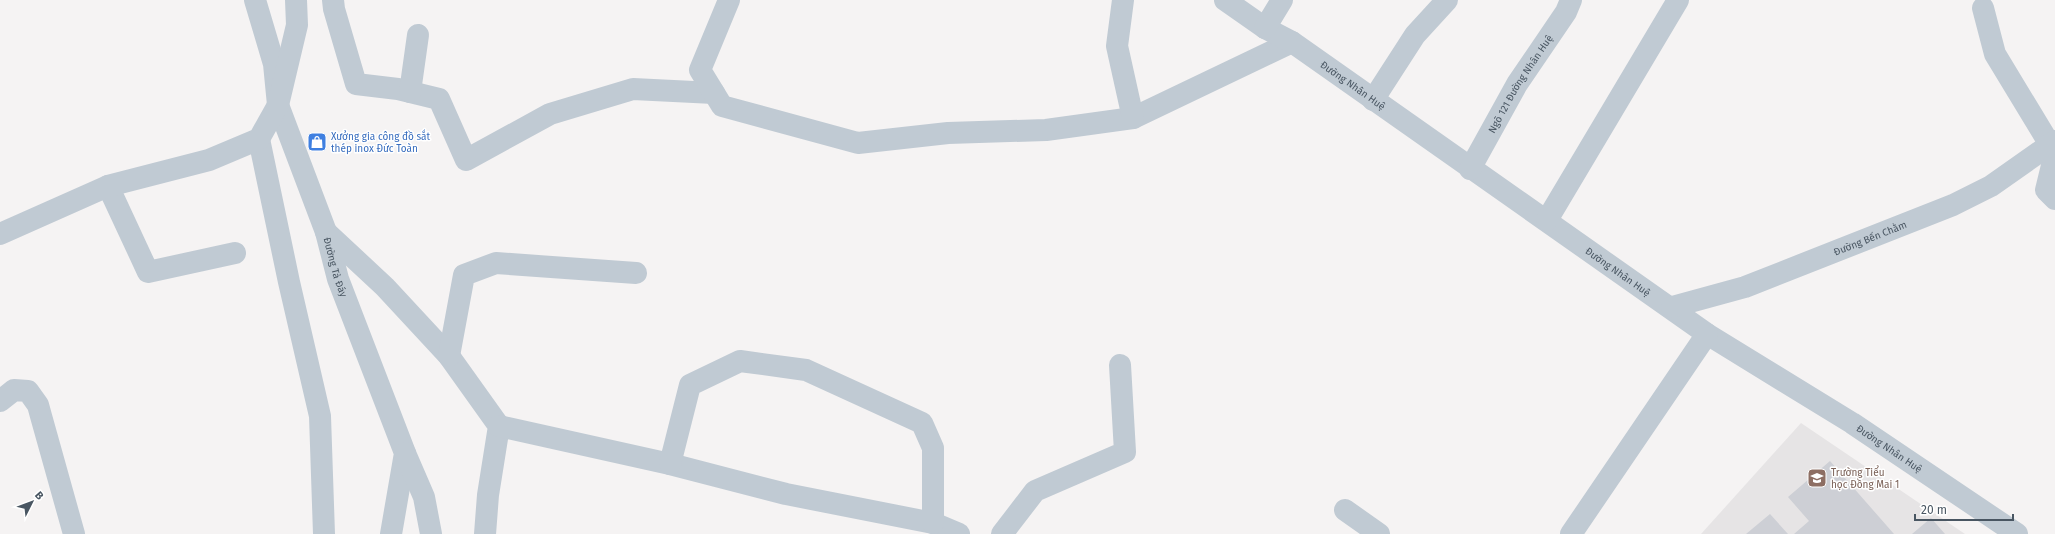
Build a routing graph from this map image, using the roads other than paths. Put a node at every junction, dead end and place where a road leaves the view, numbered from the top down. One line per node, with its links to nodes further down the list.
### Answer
1 (255, 0): 18 (street, Đường Tà Đáy)
2 (296, 0): 18 (street)
3 (333, 0): 15 (street)
4 (729, 0): 16 (street)
5 (1123, 0): 19 (street)
6 (1225, 0): 12 (street, Đường Nhân Huệ)
7 (1282, 0): 12 (street)
8 (1447, 0): 17 (street)
9 (1572, 0): 22 (street, Ngõ 121 Đường Nhân Huệ)
10 (1678, 0): 25 (street)
11 (1983, 8): 21 (street)
12 (1265, 28): 14 (street, Đường Nhân Huệ)
13 (418, 35): 15 (street)
14 (1292, 42): 17 (street, Đường Nhân Huệ); 19 (street)
15 (410, 92): 16 (street)
16 (714, 93): 19 (street)
17 (1373, 100): 22 (street, Đường Nhân Huệ)
18 (278, 105): 20 (street); 26 (street, Đường Tà Đáy)
19 (1133, 118)
20 (259, 139): 23 (street); 41 (street)
21 (2052, 143): 24 (street); 30 (street, Đường Bến Chằm)
22 (1470, 169): 25 (street, Đường Nhân Huệ)
23 (108, 186): 27 (street); 28 (street)
24 (2055, 199)
25 (1547, 220): 30 (street, Đường Nhân Huệ)
26 (326, 232): 32 (street); 36 (street, Đường Tà Đáy)
27 (0, 234)
28 (235, 253)
29 (636, 273): 32 (street)
30 (1672, 308): 31 (street, Đường Nhân Huệ)
31 (1708, 334): 48 (street); 49 (street, Đường Nhân Huệ)
32 (450, 356): 35 (street)
33 (1120, 365): 46 (street)
34 (0, 401): 40 (street)
35 (499, 426): 37 (street); 44 (street)
36 (405, 453): 42 (street); 43 (street, Đường Tà Đáy)
37 (670, 464): 39 (street); 39 (street)
38 (1345, 510): 47 (street)
39 (933, 523): 45 (street)
40 (74, 534)
41 (324, 534)
42 (391, 534)
43 (431, 534)
44 (485, 534)
45 (959, 534)
46 (1002, 534)
47 (1379, 534)
48 (1571, 534)
49 (2017, 534)

